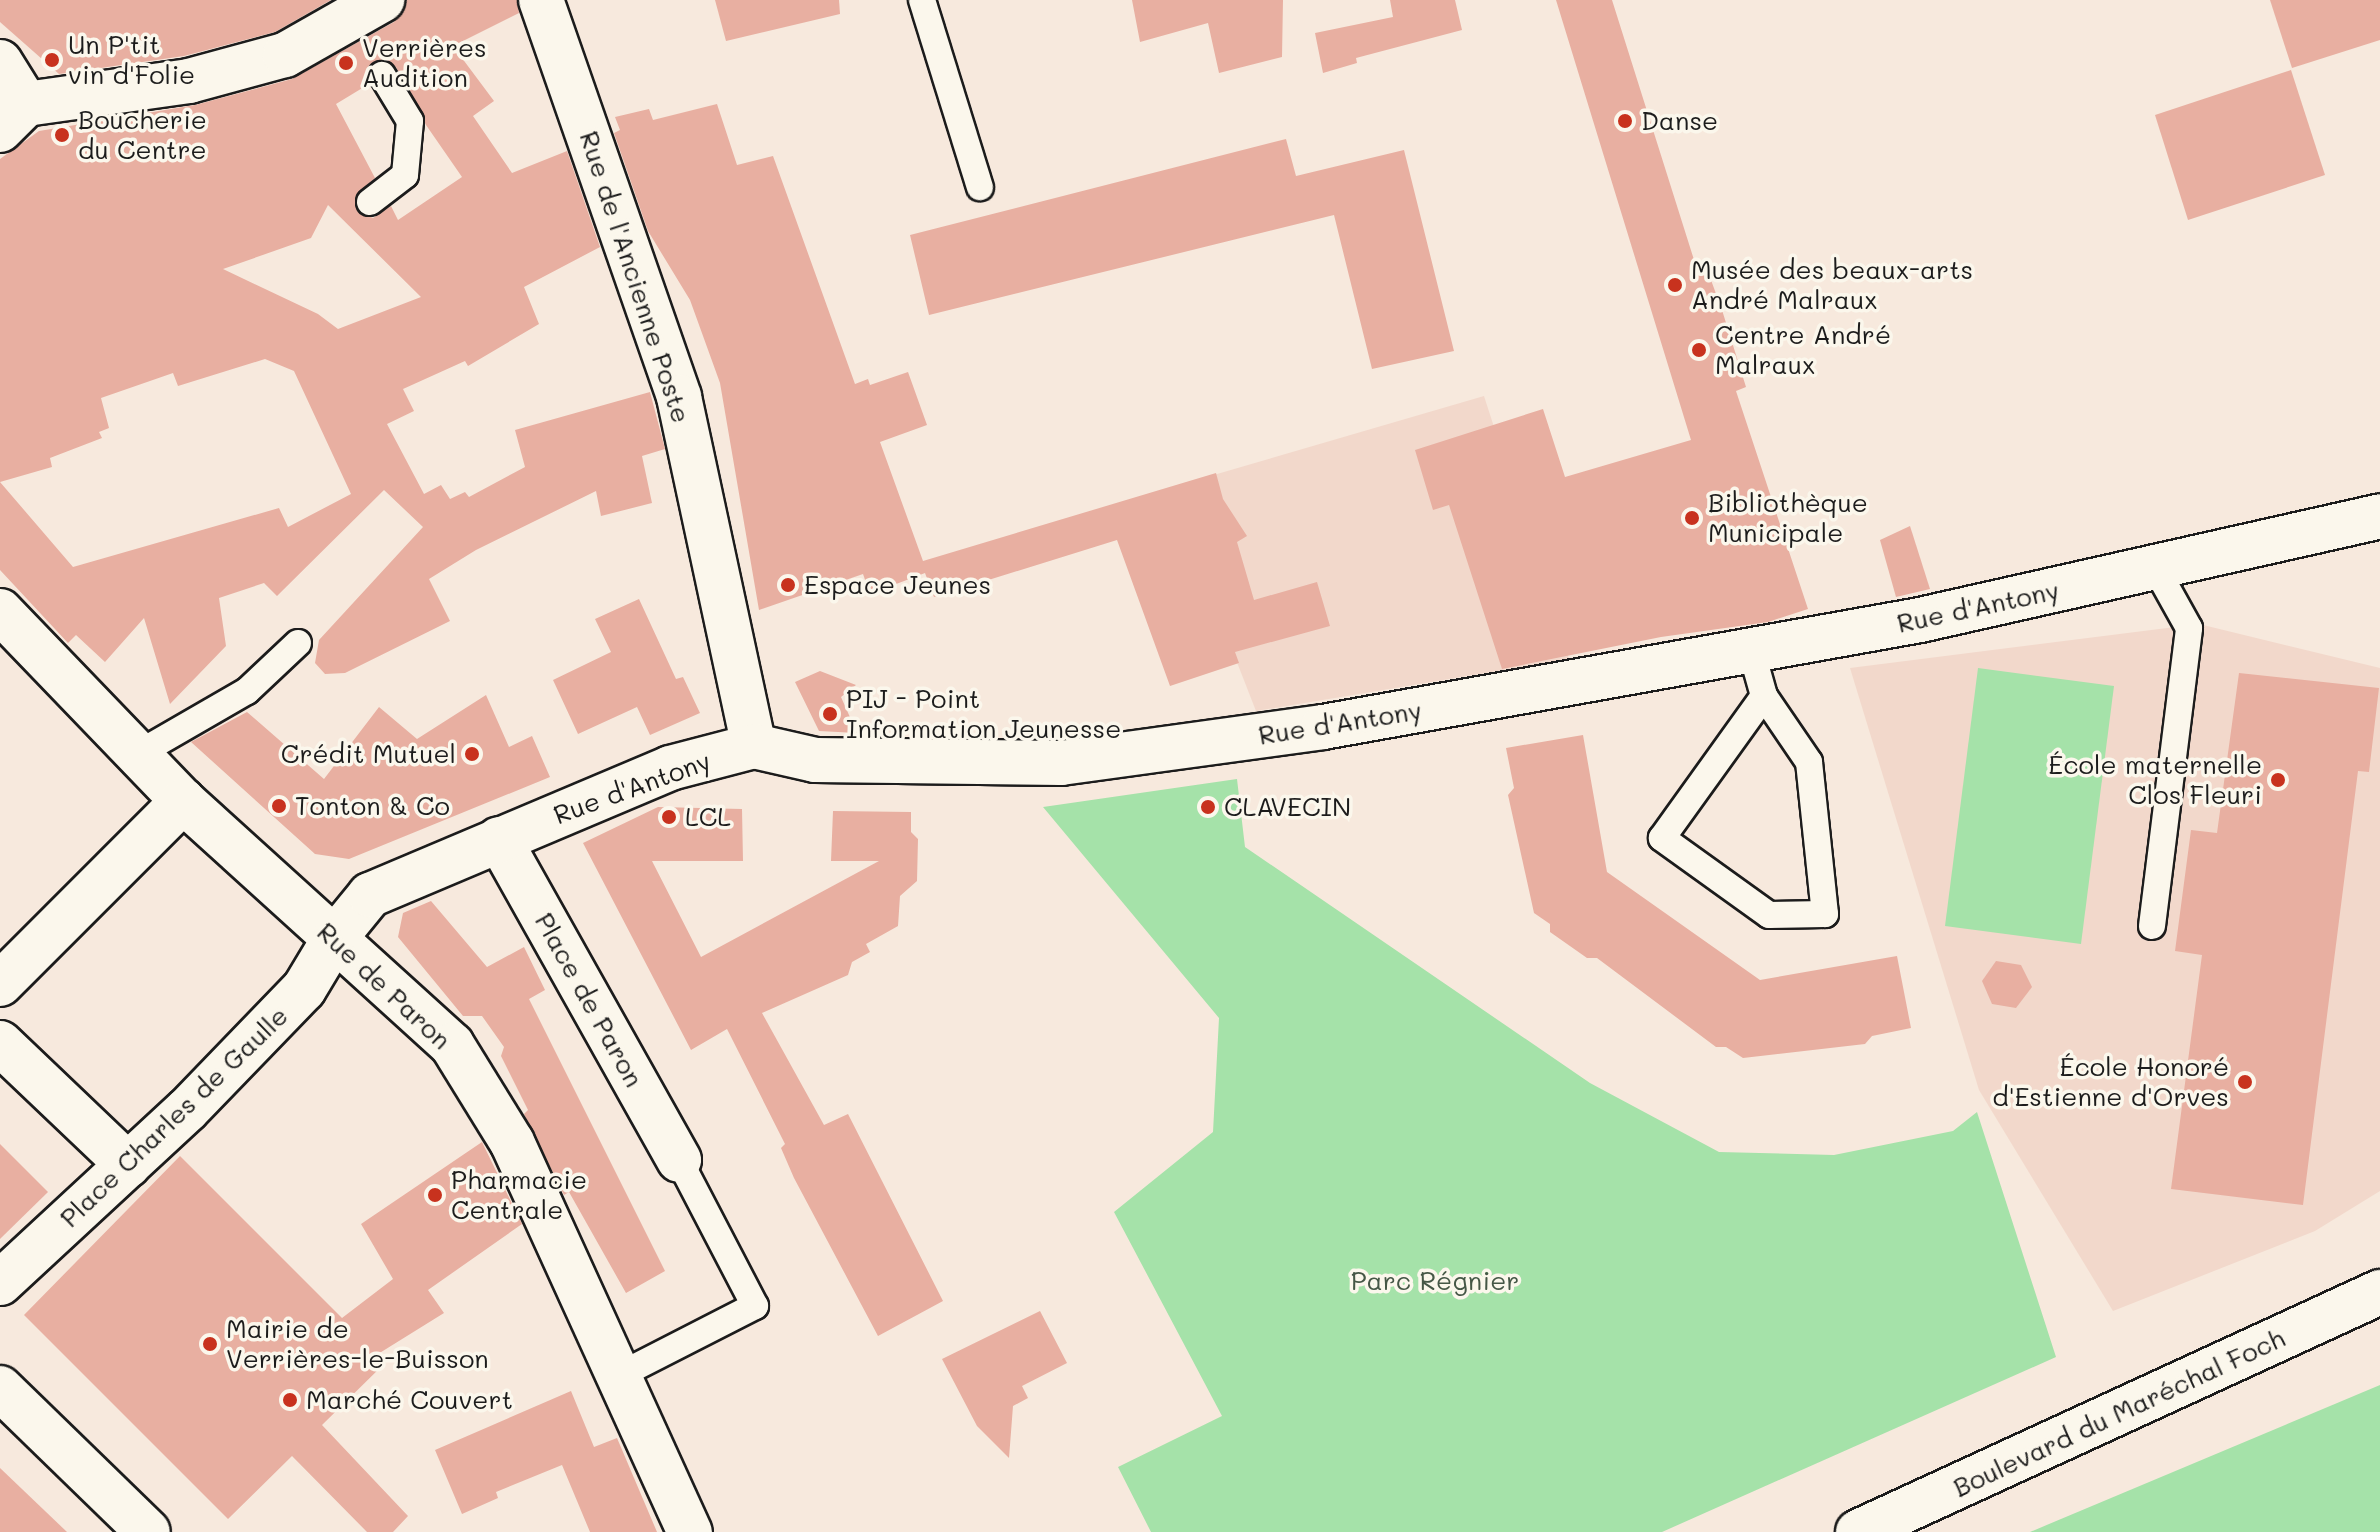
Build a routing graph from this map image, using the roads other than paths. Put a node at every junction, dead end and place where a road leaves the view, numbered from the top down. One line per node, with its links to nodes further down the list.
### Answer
1 (541, 0): 15 (street, Rue de l'Ancienne Poste)
2 (922, 0): 7 (lane)
3 (362, 20): 6 (street)
4 (0, 62): 6 (street)
5 (382, 75): 8 (lane)
6 (13, 117)
7 (980, 187)
8 (370, 202)
9 (2380, 516): 10 (street, Rue d'Antony)
10 (2155, 567): 13 (street, Rue d'Antony); 19 (lane)
11 (0, 611): 16 (street, Rue de Paron)
12 (298, 643): 16 (lane)
13 (1752, 653): 14 (lane); 15 (street, Rue d'Antony)
14 (1764, 696): 14 (lane)
15 (754, 746): 18 (street, Rue d'Antony)
16 (136, 755): 17 (street, Rue de Paron)
17 (183, 801): 20 (street, Rue de Paron); 21 (street)
18 (499, 839): 20 (street, Rue d'Antony); 23 (street, Place de Paron)
19 (2152, 926)
20 (334, 939): 24 (street, Place Charles de Gaulle); 27 (street, Rue de Paron)
21 (0, 984)
22 (0, 1043): 24 (street)
23 (679, 1160): 27 (lane)
24 (128, 1165): 25 (street, Place Charles de Gaulle)
25 (0, 1283)
26 (2380, 1292): 31 (street, Boulevard du Maréchal Foch)
27 (618, 1376): 30 (street, Rue de Paron)
28 (0, 1388): 29 (street)
29 (148, 1532)
30 (690, 1532)
31 (1858, 1532)

